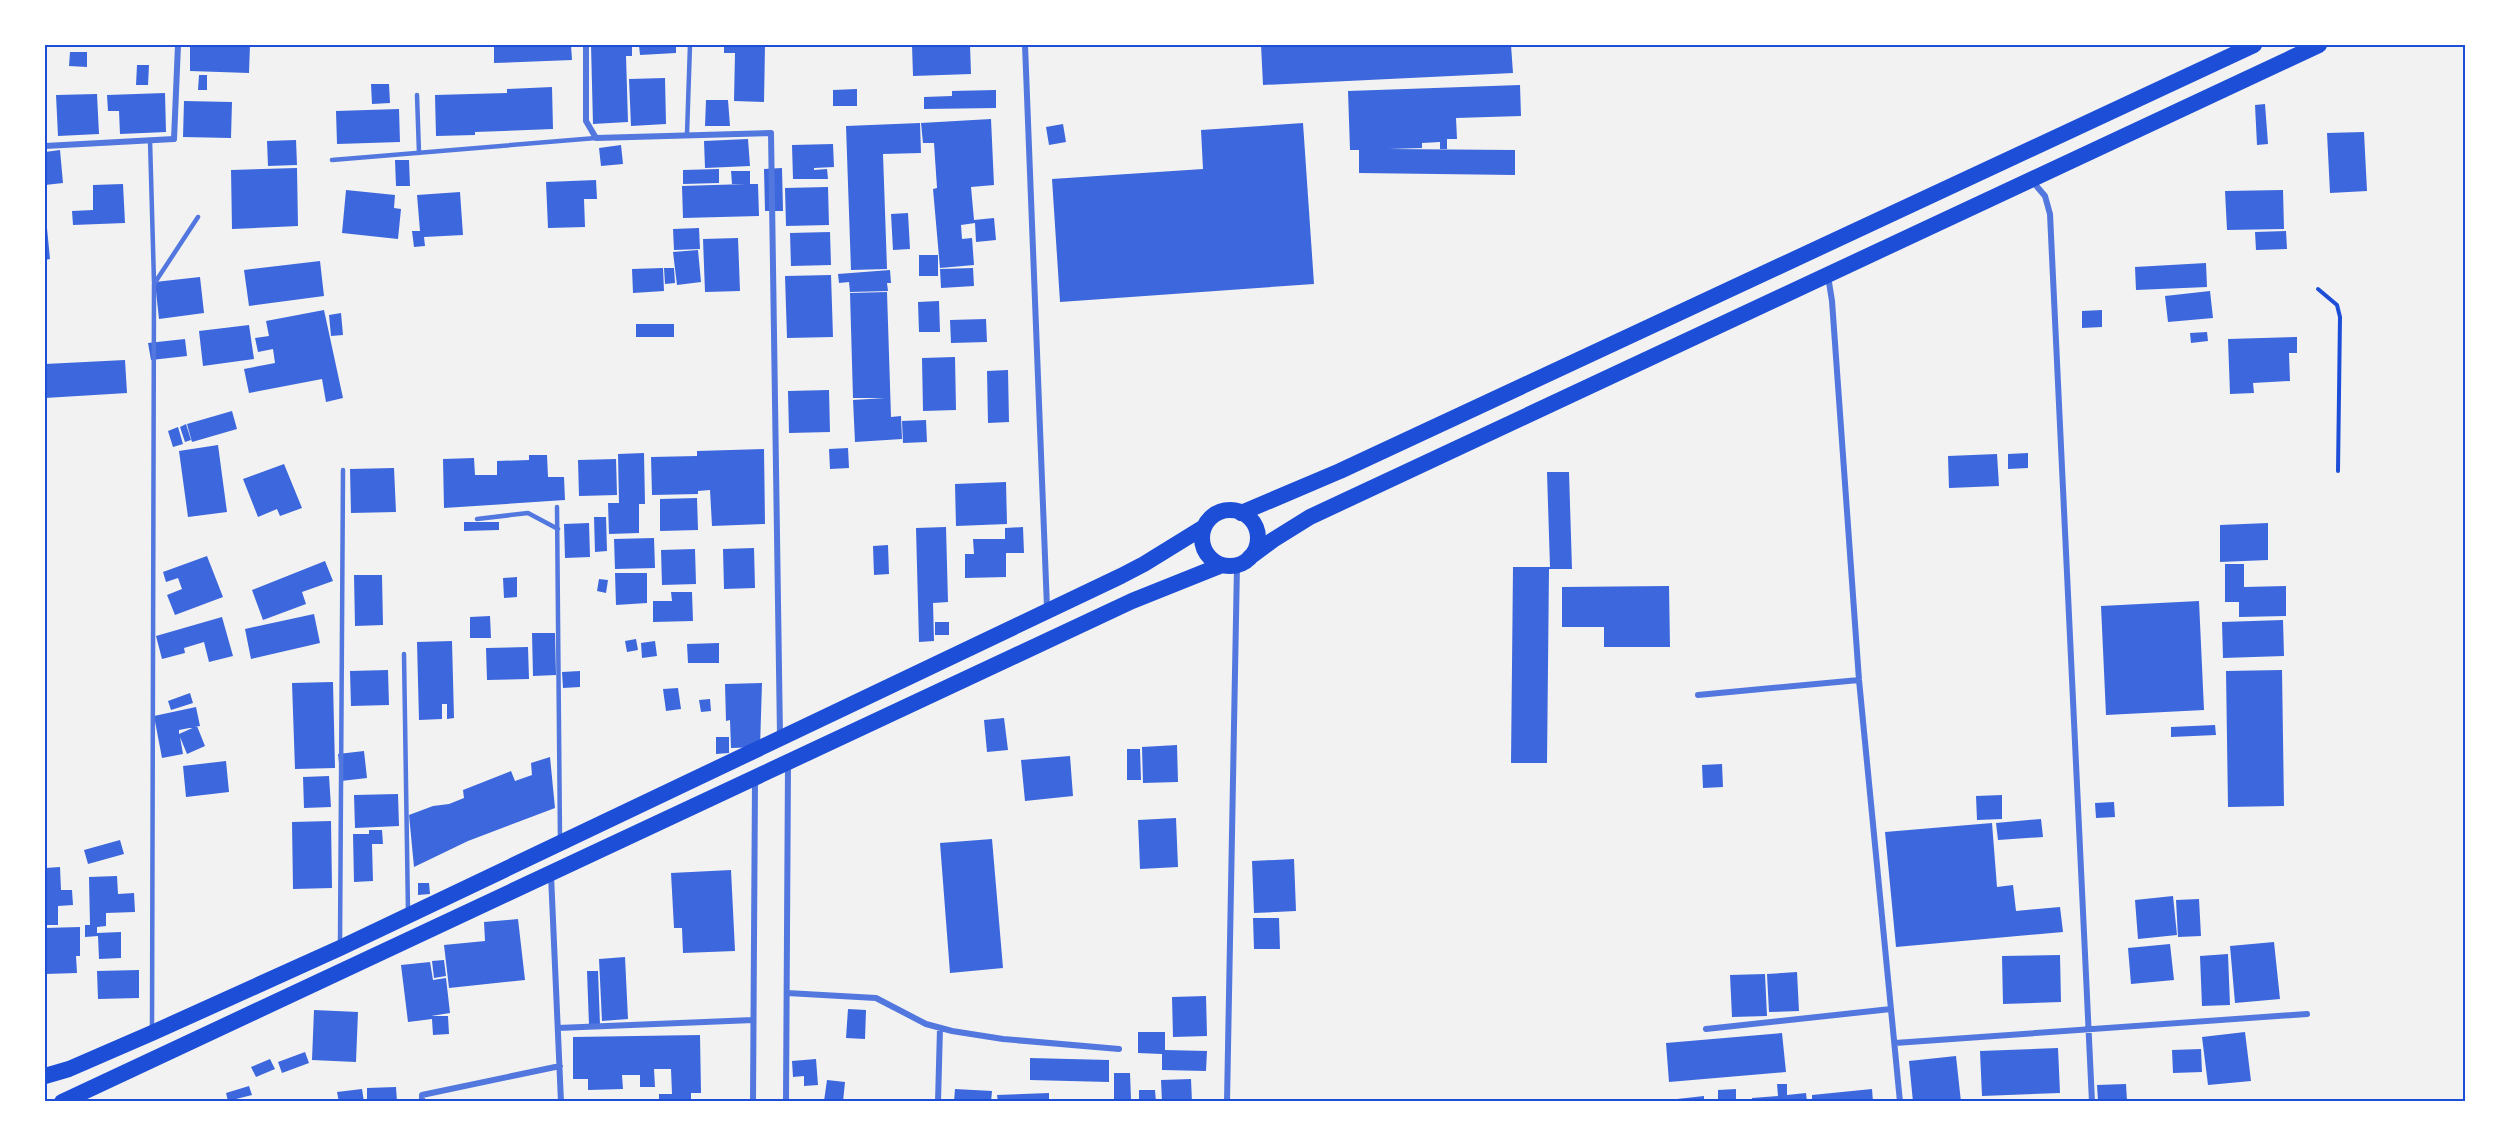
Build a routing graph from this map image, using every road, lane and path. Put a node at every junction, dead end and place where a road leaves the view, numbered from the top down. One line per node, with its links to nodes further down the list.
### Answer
1 (178, 45): 10 (street)
2 (586, 45): 9 (street)
3 (690, 45): 8 (lane)
4 (1025, 45): 27 (street)
5 (2254, 45): 22 (highway)
6 (2319, 45): 14 (highway)
7 (417, 95): 12 (lane)
8 (687, 134): 9 (street); 31 (street)
9 (596, 138): 12 (lane)
10 (150, 140): 11 (street); 17 (lane)
11 (45, 146)
12 (419, 153): 13 (lane)
13 (332, 160)
14 (2031, 180): 16 (highway); 45 (street)
15 (198, 217): 17 (lane)
16 (1827, 275): 26 (highway); 29 (street)
17 (154, 284): 46 (lane)
18 (2318, 289): 20 (path)
19 (344, 470): 37 (lane)
20 (2338, 471)
21 (557, 507): 25 (lane)
22 (1241, 513): 24 (highway); 26 (highway)
23 (477, 519): 25 (lane)
24 (1204, 526): 26 (highway); 27 (highway)
25 (558, 529): 34 (lane)
26 (1236, 562): 32 (highway); 57 (street)
27 (1048, 612): 31 (highway)
28 (404, 654): 36 (lane)
29 (1859, 680): 30 (street); 39 (street)
30 (1698, 695)
31 (780, 740): 34 (highway)
32 (789, 761): 33 (highway); 38 (street)
33 (754, 777): 35 (highway); 41 (street)
34 (560, 844): 36 (highway)
35 (550, 873): 42 (street); 51 (highway)
36 (408, 916): 37 (highway)
37 (340, 948): 46 (highway)
38 (787, 993): 43 (street); 55 (street)
39 (1892, 1010): 44 (street); 47 (street)
40 (2307, 1014): 45 (street)
41 (753, 1020): 42 (street); 54 (street)
42 (558, 1028): 49 (street)
43 (940, 1028): 48 (street); 56 (street)
44 (1706, 1029)
45 (2089, 1029): 47 (street); 59 (street)
46 (152, 1034): 50 (highway)
47 (1895, 1043): 58 (street)
48 (1119, 1049)
49 (560, 1066): 52 (street); 53 (street)
50 (45, 1076)
51 (62, 1102)
52 (422, 1102)
53 (561, 1102)
54 (753, 1102)
55 (786, 1102)
56 (938, 1102)
57 (1227, 1102)
58 (1900, 1102)
59 (2092, 1102)

